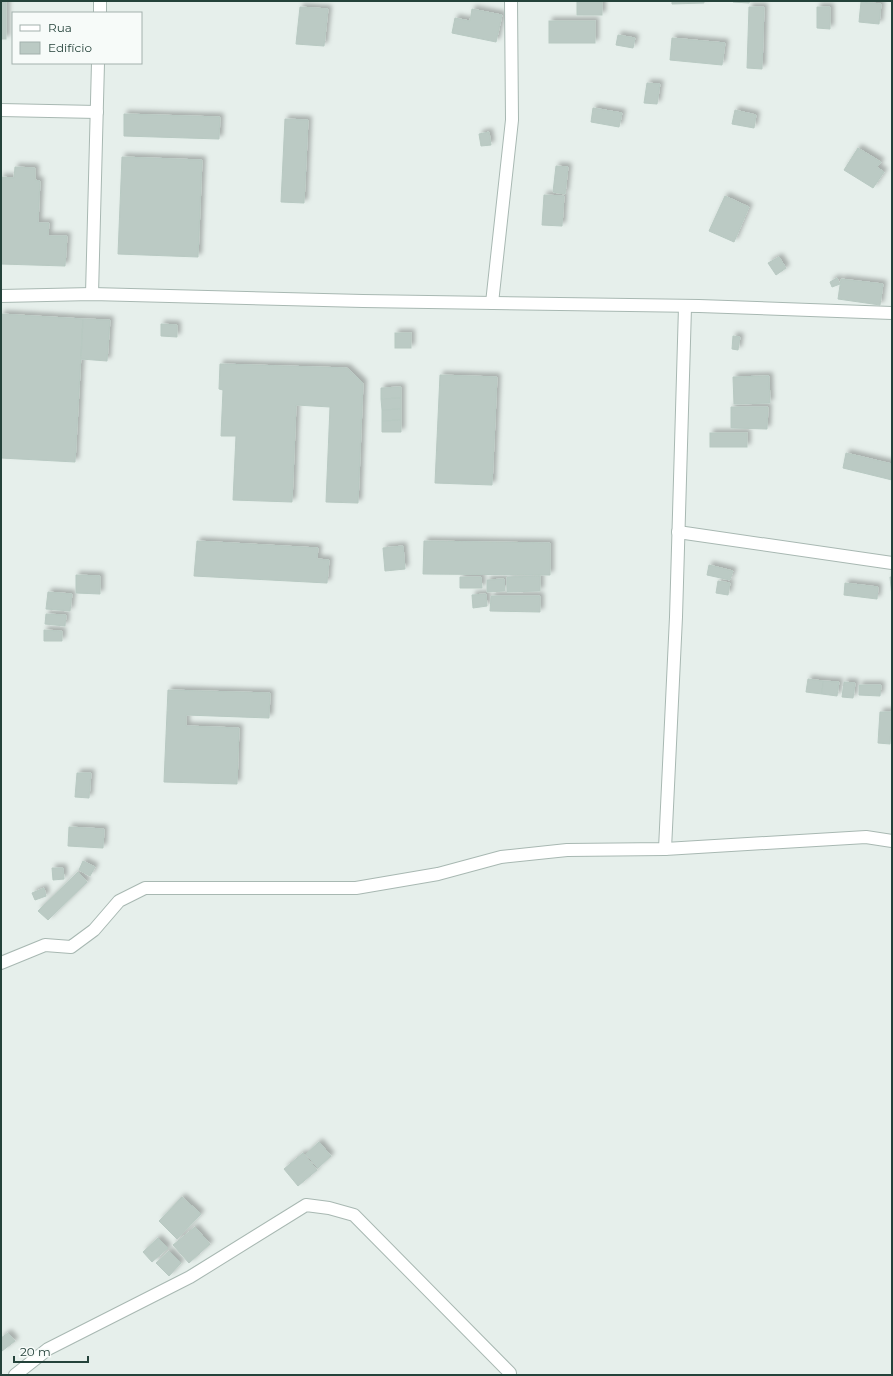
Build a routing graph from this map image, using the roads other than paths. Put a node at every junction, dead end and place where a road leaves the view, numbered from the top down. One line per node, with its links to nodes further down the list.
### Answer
1 (100, 1): 3 (street)
2 (511, 1): 9 (street)
3 (100, 12)
4 (98, 64): 6 (street)
5 (1, 110): 6 (street)
6 (97, 112): 7 (street)
7 (92, 294): 8 (street); 9 (street)
8 (1, 296)
9 (492, 303): 10 (street)
10 (685, 307): 11 (street); 12 (street)
11 (892, 313)
12 (678, 532): 13 (street); 15 (street)
13 (892, 563)
14 (892, 841): 15 (street)
15 (665, 849): 16 (street)
16 (1, 964)
17 (510, 1373): 18 (street)
18 (15, 1375)

